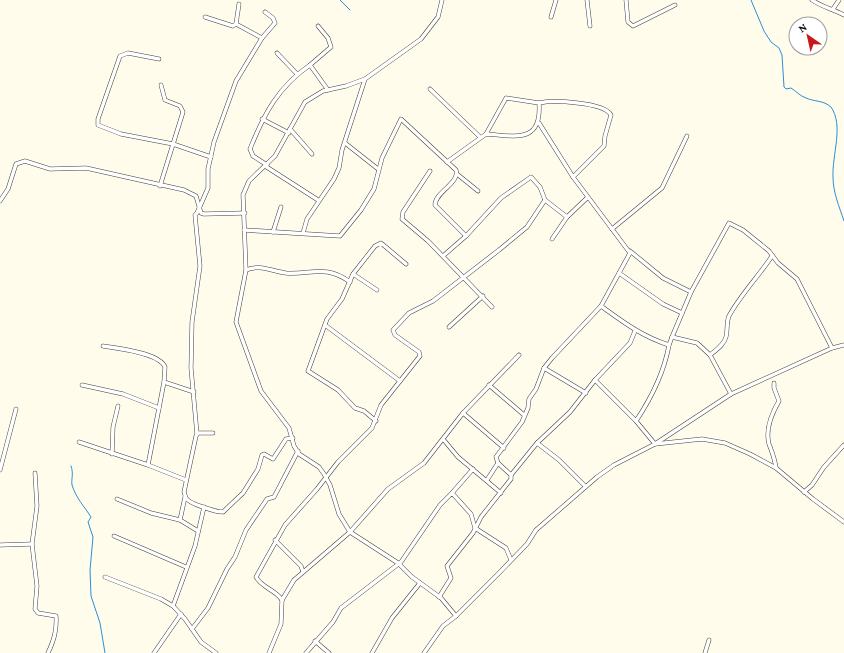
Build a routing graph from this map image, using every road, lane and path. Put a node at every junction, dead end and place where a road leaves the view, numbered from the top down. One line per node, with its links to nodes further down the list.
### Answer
1 (442, 0): 22 (street)
2 (556, 0): 13 (street)
3 (586, 0): 16 (street)
4 (626, 0): 8 (street)
5 (812, 0): 9 (street)
6 (838, 0): 9 (street)
7 (240, 4): 14 (street)
8 (675, 5)
9 (833, 9): 11 (street)
10 (265, 12): 17 (street)
11 (844, 15)
12 (204, 17): 14 (street)
13 (550, 17)
14 (236, 24): 17 (street)
15 (318, 26): 20 (street)
16 (590, 26)
17 (262, 38): 36 (street)
18 (277, 53): 21 (street)
19 (159, 59): 34 (street)
20 (310, 65): 21 (street); 25 (street)
21 (297, 74): 27 (street)
22 (365, 79): 25 (street); 33 (street)
23 (161, 85): 34 (street)
24 (430, 89): 32 (street)
25 (328, 90): 29 (street)
26 (539, 103): 28 (street); 30 (street); 42 (street)
27 (262, 119): 29 (street); 38 (street)
28 (538, 124): 30 (street); 42 (street)
29 (289, 131): 35 (street); 38 (street)
30 (486, 134): 32 (street)
31 (687, 136): 54 (street)
32 (480, 137): 37 (street)
33 (345, 143): 39 (street); 46 (street)
34 (173, 144): 36 (street); 43 (street)
35 (312, 154)
36 (211, 157): 49 (street)
37 (448, 162): 39 (street); 41 (street)
38 (266, 165): 46 (street); 52 (street)
39 (378, 169): 57 (street)
40 (430, 172): 61 (street)
41 (457, 174): 44 (street); 58 (street)
42 (573, 177): 45 (street)
43 (160, 186): 48 (street); 49 (street)
44 (478, 191)
45 (588, 198): 53 (street); 54 (street)
46 (318, 200): 57 (street)
47 (545, 200): 53 (street); 58 (street); 67 (street)
48 (0, 201)
49 (199, 207): 51 (street)
50 (281, 207): 56 (street)
51 (199, 213): 52 (street); 92 (street)
52 (245, 213): 55 (street)
53 (567, 217): 59 (street)
54 (612, 229): 60 (street)
55 (244, 230): 56 (street); 64 (street)
56 (273, 232): 57 (street)
57 (303, 233)
58 (466, 236): 61 (street)
59 (552, 239)
60 (630, 251): 65 (street); 70 (street)
61 (443, 256): 67 (street)
62 (772, 256): 70 (street); 82 (street); 84 (street)
63 (406, 264): 66 (street)
64 (246, 270): 68 (street); 104 (street)
65 (619, 273): 72 (street); 74 (street)
66 (353, 274): 68 (street); 69 (street)
67 (463, 279): 71 (street); 87 (street)
68 (350, 282): 75 (street)
69 (377, 290)
70 (691, 292): 74 (street)
71 (483, 296): 73 (street); 76 (street)
72 (601, 306): 77 (street); 85 (street)
73 (492, 307)
74 (682, 313): 78 (street)
75 (325, 325): 87 (street); 100 (street)
76 (449, 327)
77 (635, 331): 80 (street); 86 (street)
78 (672, 337): 80 (street); 84 (street)
79 (844, 344): 82 (street)
80 (669, 345): 101 (street)
81 (103, 346): 88 (street)
82 (832, 348): 94 (street)
83 (519, 355): 91 (street)
84 (710, 355): 94 (street)
85 (544, 368): 93 (street); 99 (street)
86 (595, 380): 93 (street); 101 (street)
87 (400, 381): 100 (street)
88 (164, 382): 92 (street); 96 (street)
89 (774, 383): 115 (street)
90 (82, 385): 96 (street)
91 (489, 385): 98 (street); 99 (street)
92 (194, 392): 103 (street)
93 (586, 393): 107 (street)
94 (731, 394): 108 (street)
95 (118, 406): 112 (street)
96 (159, 408): 114 (street)
97 (16, 409): 117 (street)
98 (463, 413): 105 (street); 110 (street)
99 (524, 415): 110 (street)
100 (376, 421): 120 (street)
101 (636, 421): 108 (street)
102 (213, 433): 103 (street)
103 (197, 434): 121 (street)
104 (292, 438): 111 (street); 129 (street)
105 (443, 439): 116 (street); 134 (street)
106 (79, 442): 112 (street)
107 (537, 443): 119 (street); 123 (street)
108 (655, 444): 115 (street); 123 (street)
109 (844, 445): 124 (street)
110 (504, 448): 113 (street)
111 (298, 452): 120 (street); 150 (street)
112 (112, 454): 114 (street)
113 (498, 463): 119 (street); 122 (street)
114 (148, 465): 121 (street)
115 (776, 468): 124 (street)
116 (473, 469): 122 (street); 125 (street)
117 (0, 470)
118 (35, 472): 137 (street)
119 (511, 475): 126 (street)
120 (326, 477): 134 (street); 136 (street)
121 (186, 480): 127 (street)
122 (487, 480): 126 (street)
123 (585, 486): 139 (street)
124 (804, 492): 131 (street)
125 (452, 493): 132 (street); 140 (street)
126 (500, 493): 132 (street)
127 (185, 497): 129 (street); 130 (street)
128 (117, 499): 130 (street)
129 (204, 507): 133 (street)
130 (180, 520): 133 (street)
131 (844, 522)
132 (475, 528): 139 (street); 145 (street)
133 (198, 530): 141 (street)
134 (350, 532): 140 (street); 142 (street)
135 (114, 536): 141 (street)
136 (275, 540): 142 (street); 146 (street)
137 (32, 544): 138 (street); 153 (street)
138 (0, 545)
139 (511, 560): 149 (street)
140 (399, 564): 144 (street); 152 (street)
141 (186, 567): 147 (street)
142 (303, 572): 146 (street)
143 (105, 577): 147 (street)
144 (420, 583): 145 (street); 159 (street)
145 (439, 596): 149 (street)
146 (282, 600): 156 (street)
147 (172, 606): 148 (street)
148 (181, 614): 150 (street); 154 (street)
149 (456, 616): 160 (street)
150 (192, 629): 155 (street)
151 (709, 640): 161 (street)
152 (316, 641): 157 (street); 158 (street)
153 (49, 653)
154 (154, 653)
155 (216, 653)
156 (269, 653)
157 (306, 653)
158 (329, 653)
159 (372, 653)
160 (424, 653)
161 (705, 653)

